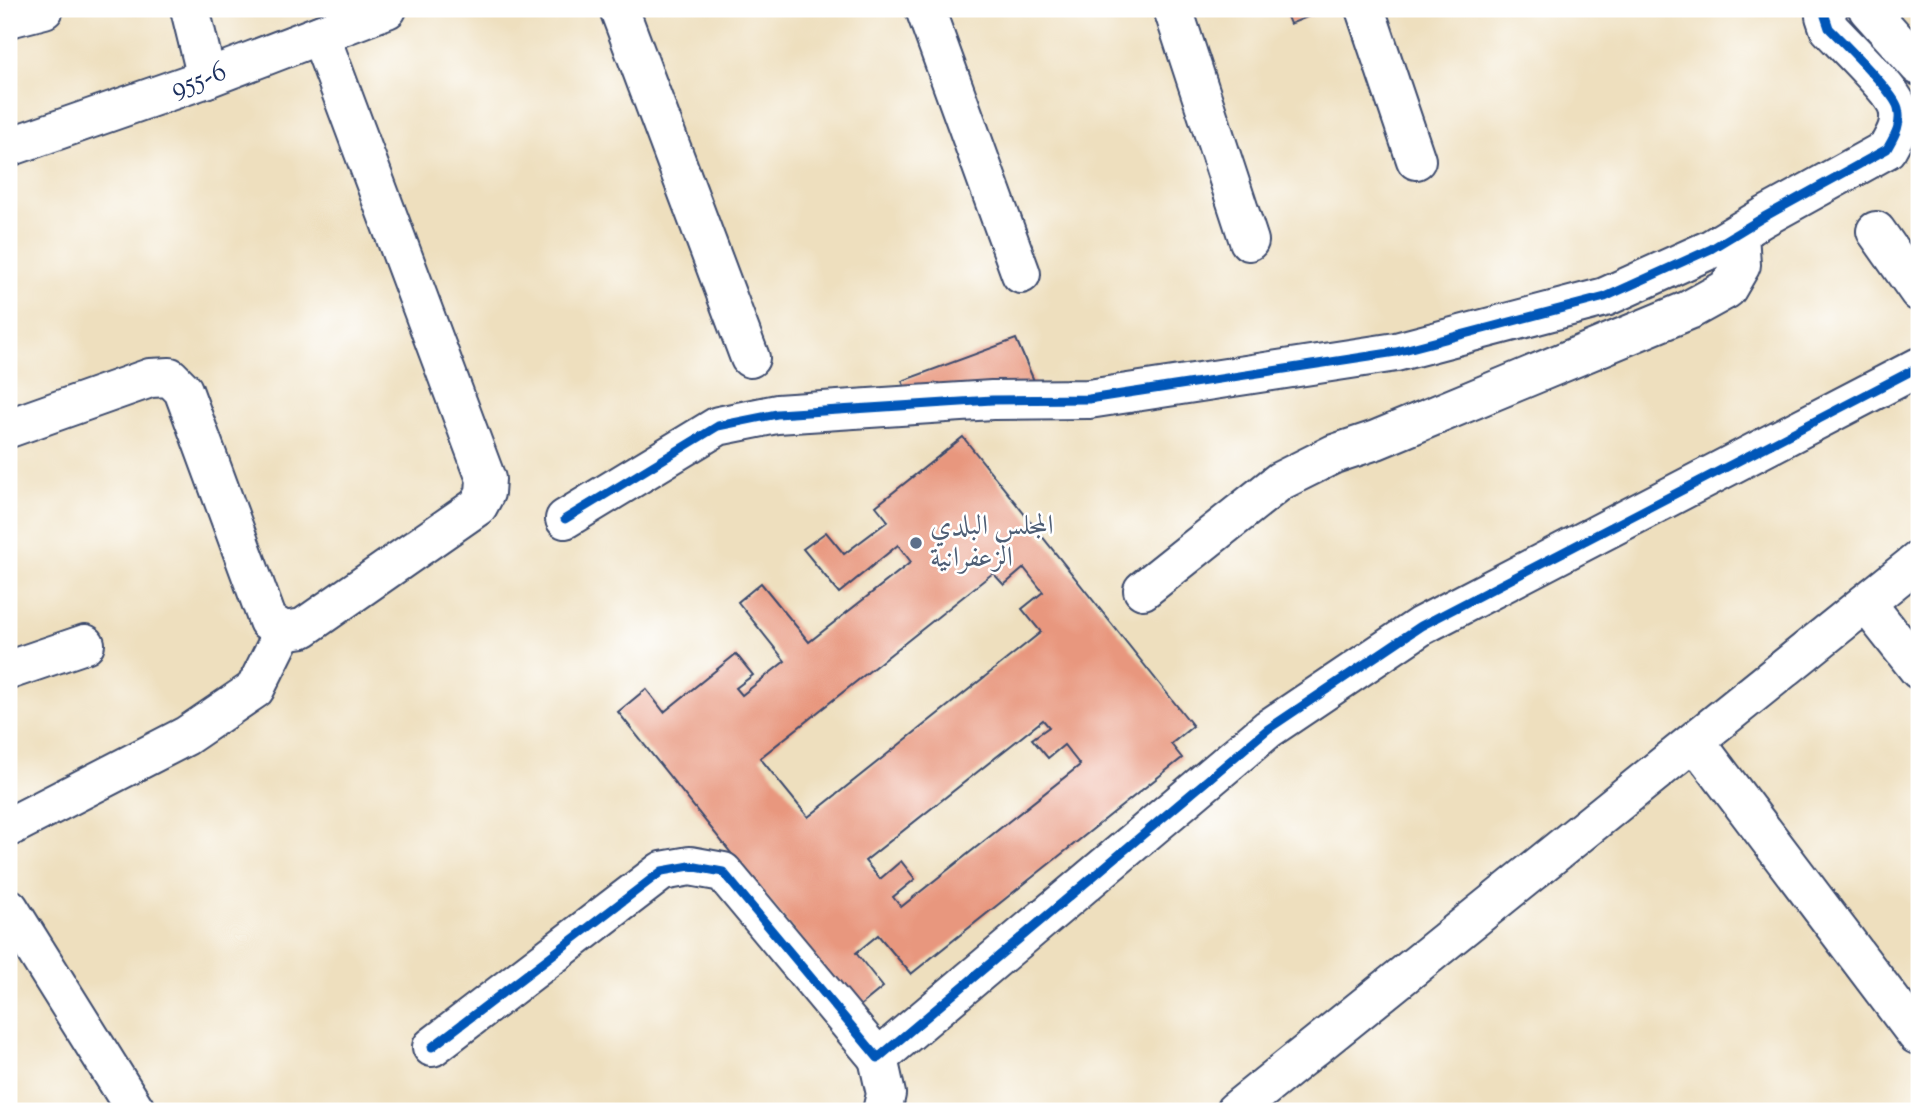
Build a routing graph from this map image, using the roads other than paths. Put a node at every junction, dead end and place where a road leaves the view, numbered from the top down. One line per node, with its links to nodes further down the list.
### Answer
1 (44, 9): 10 (street)
2 (190, 9): 13 (street)
3 (387, 9): 11 (street, 955-6)
4 (619, 9): 21 (street)
5 (925, 9): 19 (street)
6 (1173, 9): 18 (street)
7 (1365, 9): 15 (street)
8 (1828, 9): 17 (street)
9 (1868, 9): 12 (street)
10 (9, 18)
11 (320, 35): 13 (street, 955-6); 28 (street)
12 (1919, 66)
13 (207, 78): 14 (street, 955-6)
14 (9, 147)
15 (1416, 160)
16 (1876, 232): 20 (street)
17 (1740, 233): 24 (street); 26 (street)
18 (1249, 241)
19 (1021, 274)
20 (1919, 292)
21 (750, 358)
22 (1919, 367): 37 (street)
23 (9, 428): 28 (street)
24 (565, 519)
25 (1919, 560): 27 (street)
26 (1143, 590)
27 (1866, 603): 31 (street); 32 (street)
28 (284, 631): 33 (street)
29 (85, 644): 30 (street)
30 (9, 670)
31 (1919, 670)
32 (1695, 741): 35 (street); 40 (street)
33 (9, 827)
34 (9, 908): 38 (street)
35 (1917, 1035)
36 (432, 1046): 37 (street)
37 (878, 1058): 39 (street)
38 (136, 1111)
39 (882, 1111)
40 (1235, 1111)

